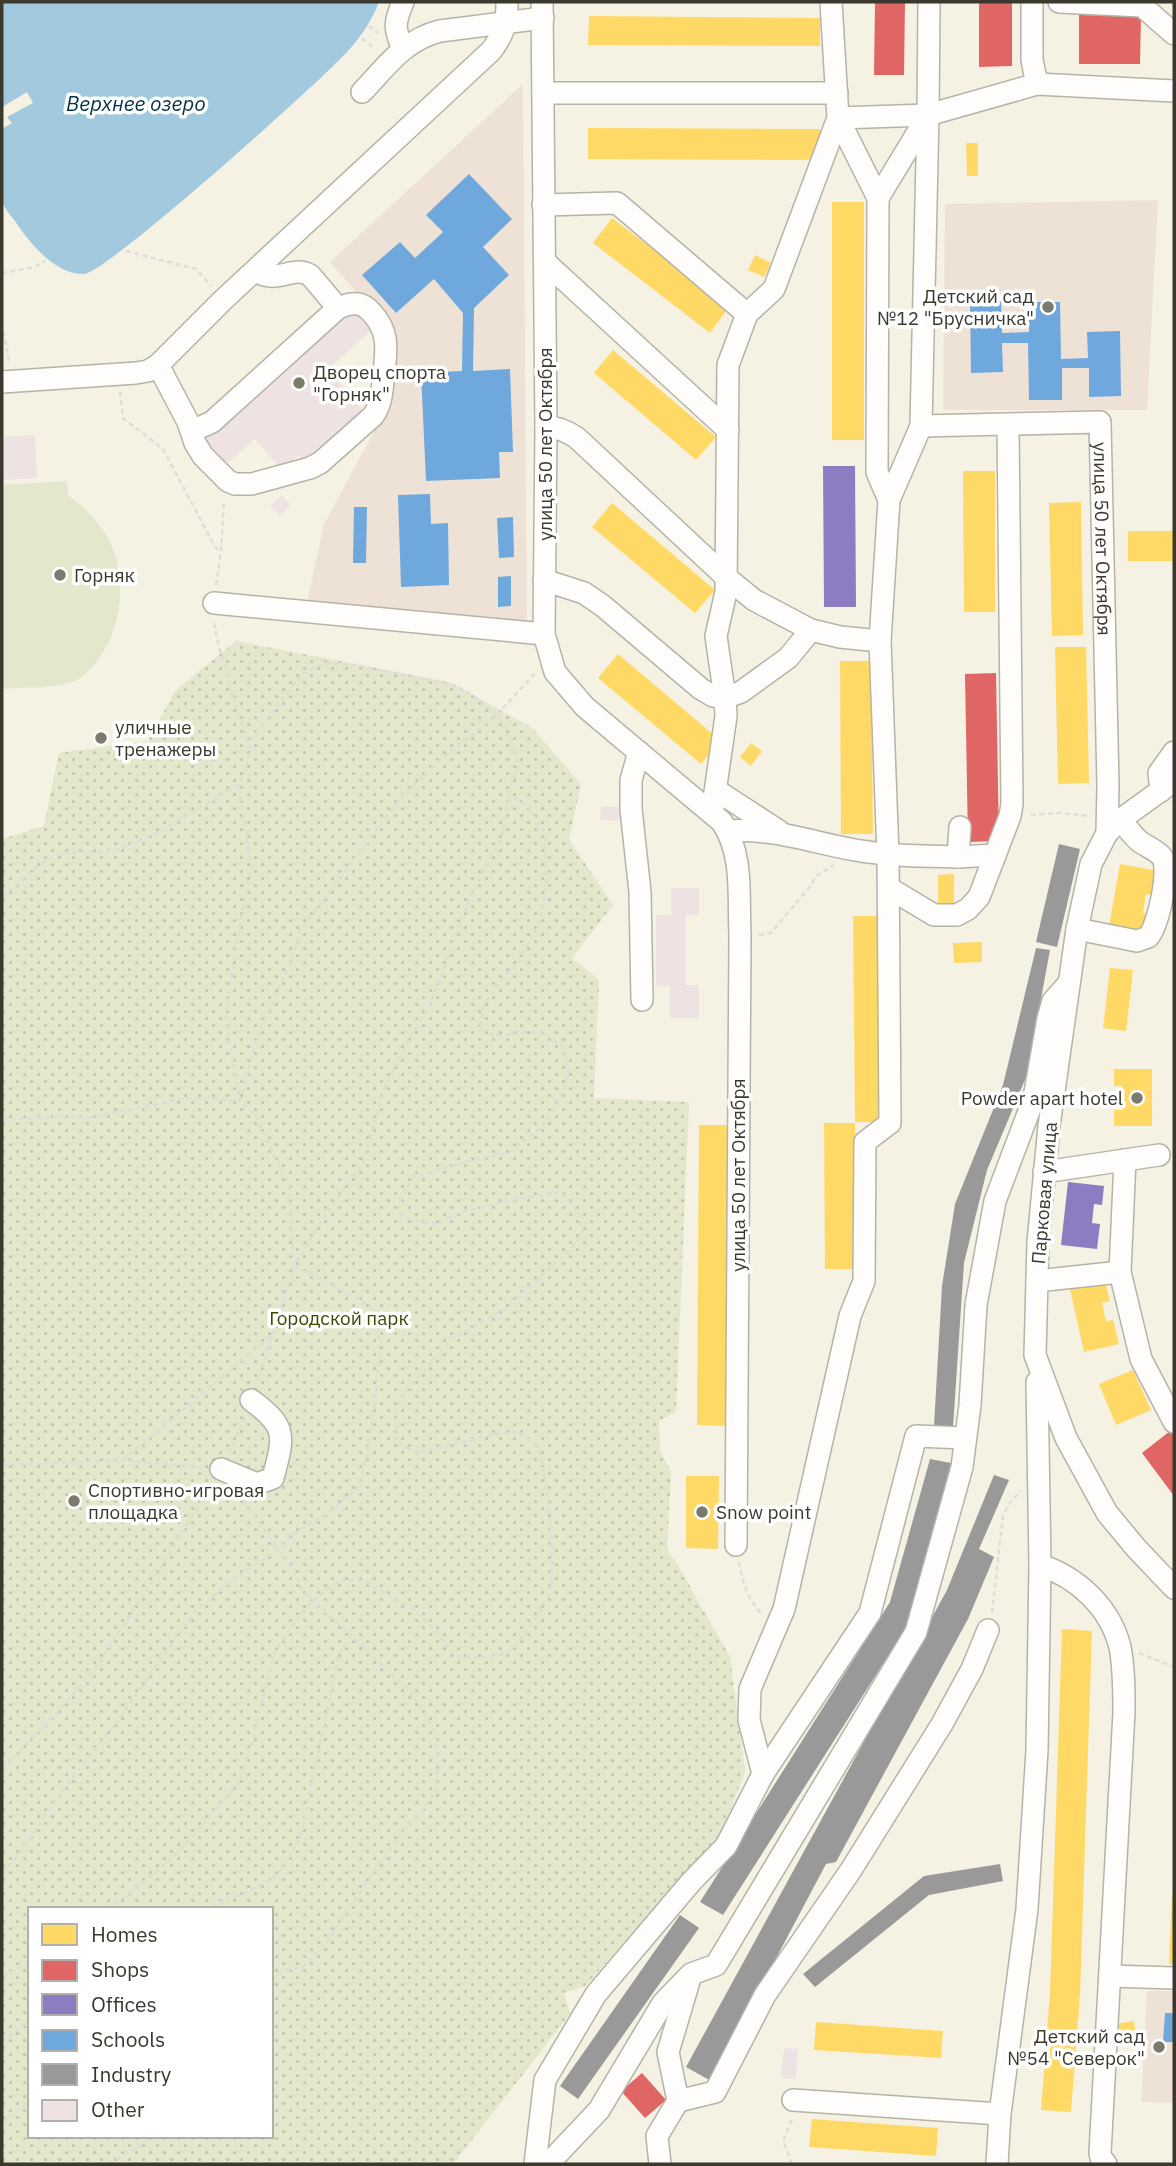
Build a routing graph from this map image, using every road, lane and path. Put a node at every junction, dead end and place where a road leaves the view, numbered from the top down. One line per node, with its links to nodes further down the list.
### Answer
1 (403, 2): 10 (street)
2 (508, 2): 8 (street)
3 (831, 2): 15 (street)
4 (929, 2): 16 (street)
5 (1032, 2): 11 (street)
6 (1059, 2): 9 (street)
7 (542, 10): 8 (street); 14 (street, улица 50 лет Октября)
8 (506, 23): 10 (street); 23 (street)
9 (1174, 34)
10 (403, 49): 13 (street)
11 (1037, 84): 12 (street); 16 (street)
12 (1174, 91)
13 (362, 92)
14 (543, 93): 15 (street); 19 (street, улица 50 лет Октября)
15 (837, 93): 17 (street)
16 (928, 115): 17 (street); 18 (street); 33 (street)
17 (838, 118): 18 (street); 27 (street)
18 (878, 198): 37 (street)
19 (543, 205): 22 (street, улица 50 лет Октября); 27 (street)
20 (126, 251): 25 (path)
21 (45, 261): 24 (path)
22 (545, 262): 34 (street, улица 50 лет Октября); 35 (street)
23 (255, 271): 25 (street); 26 (street)
24 (2, 273)
25 (223, 300): 29 (street)
26 (338, 308): 36 (street); 36 (street)
27 (747, 314): 35 (street)
28 (2, 323): 31 (path)
29 (158, 365): 30 (street); 36 (street)
30 (118, 375): 31 (street); 38 (path)
31 (7, 382)
32 (1008, 425): 33 (street, улица 50 лет Октября); 55 (street); 56 (street, улица 50 лет Октября)
33 (921, 426): 37 (street)
34 (546, 427): 39 (street); 40 (street, улица 50 лет Октября)
35 (728, 430): 39 (street)
36 (192, 431)
37 (889, 500): 44 (street)
38 (221, 552)
39 (726, 578): 42 (street); 46 (street)
40 (544, 580): 43 (street, улица 50 лет Октября); 46 (street)
41 (214, 603): 43 (street)
42 (811, 630): 44 (street); 46 (street)
43 (544, 634): 45 (street, улица 50 лет Октября)
44 (880, 641): 61 (street)
45 (550, 659): 47 (path); 48 (street, улица 50 лет Октября)
46 (725, 698): 52 (street)
47 (497, 715): 50 (path); 53 (path); 70 (path)
48 (639, 752): 54 (street, улица 50 лет Октября); 69 (street)
49 (1174, 752): 51 (street)
50 (239, 785): 65 (path); 70 (path)
51 (1168, 786): 56 (street, Парковая улица)
52 (716, 790): 54 (street); 59 (street)
53 (510, 795): 75 (path); 92 (path)
54 (712, 813): 58 (street, улица 50 лет Октября)
55 (1010, 816): 56 (path); 62 (street)
56 (1114, 826): 66 (street, Парковая улица); 66 (street)
57 (960, 827): 63 (street)
58 (728, 831): 59 (street); 67 (street, улица 50 лет Октября)
59 (780, 833): 60 (street)
60 (852, 849): 61 (street); 67 (path)
61 (888, 855): 63 (street); 64 (street)
62 (995, 855): 63 (street); 64 (street)
63 (958, 857)
64 (889, 888): 93 (street)
65 (2, 897)
66 (1077, 929): 68 (street, Парковая улица)
67 (740, 935): 88 (street, улица 50 лет Октября)
68 (1069, 983): 74 (street, Парковая улица); 82 (street)
69 (642, 1000)
70 (240, 1101): 71 (path); 75 (path)
71 (2, 1120)
72 (1159, 1155): 73 (street)
73 (1125, 1160): 74 (street); 76 (street)
74 (1044, 1172): 77 (street, Парковая улица)
75 (295, 1266): 78 (path); 89 (path)
76 (1120, 1272): 77 (street); 81 (street)
77 (1037, 1282): 79 (street, Парковая улица)
78 (273, 1334): 80 (path); 83 (path)
79 (1035, 1355): 86 (street); 91 (street, Парковая улица)
80 (251, 1400): 85 (path); 85 (street)
81 (1174, 1422)
82 (965, 1438): 99 (street); 105 (street)
83 (123, 1460): 84 (path); 85 (path)
84 (2, 1465)
85 (221, 1469): 98 (path)
86 (1040, 1488): 90 (street); 94 (path)
87 (243, 1499): 89 (path)
88 (736, 1545): 93 (path)
89 (279, 1549): 92 (path); 100 (path)
90 (1040, 1565): 96 (street); 114 (street)
91 (1174, 1588)
92 (313, 1600): 95 (path); 101 (path)
93 (777, 1625): 99 (street)
94 (988, 1630): 112 (street)
95 (351, 1636): 102 (path); 104 (path)
96 (1119, 1646): 97 (path); 106 (street)
97 (1174, 1667)
98 (2, 1769)
99 (763, 1774): 118 (street)
100 (2, 1873)
101 (111, 1907)
102 (209, 1907)
103 (28, 1962): 107 (path)
104 (273, 1974)
105 (691, 1974): 112 (street); 119 (street)
106 (1110, 1976): 108 (street); 123 (street)
107 (2, 1977)
108 (1174, 1978)
109 (28, 2022): 110 (path)
110 (2, 2042)
111 (793, 2100): 114 (street); 121 (path)
112 (678, 2101): 120 (street)
113 (28, 2103): 115 (path)
114 (1000, 2114): 122 (street)
115 (2, 2122)
116 (152, 2138): 117 (path)
117 (109, 2164)
118 (534, 2164)
119 (548, 2164)
120 (660, 2164)
121 (790, 2164)
122 (998, 2164)
123 (1106, 2164)

